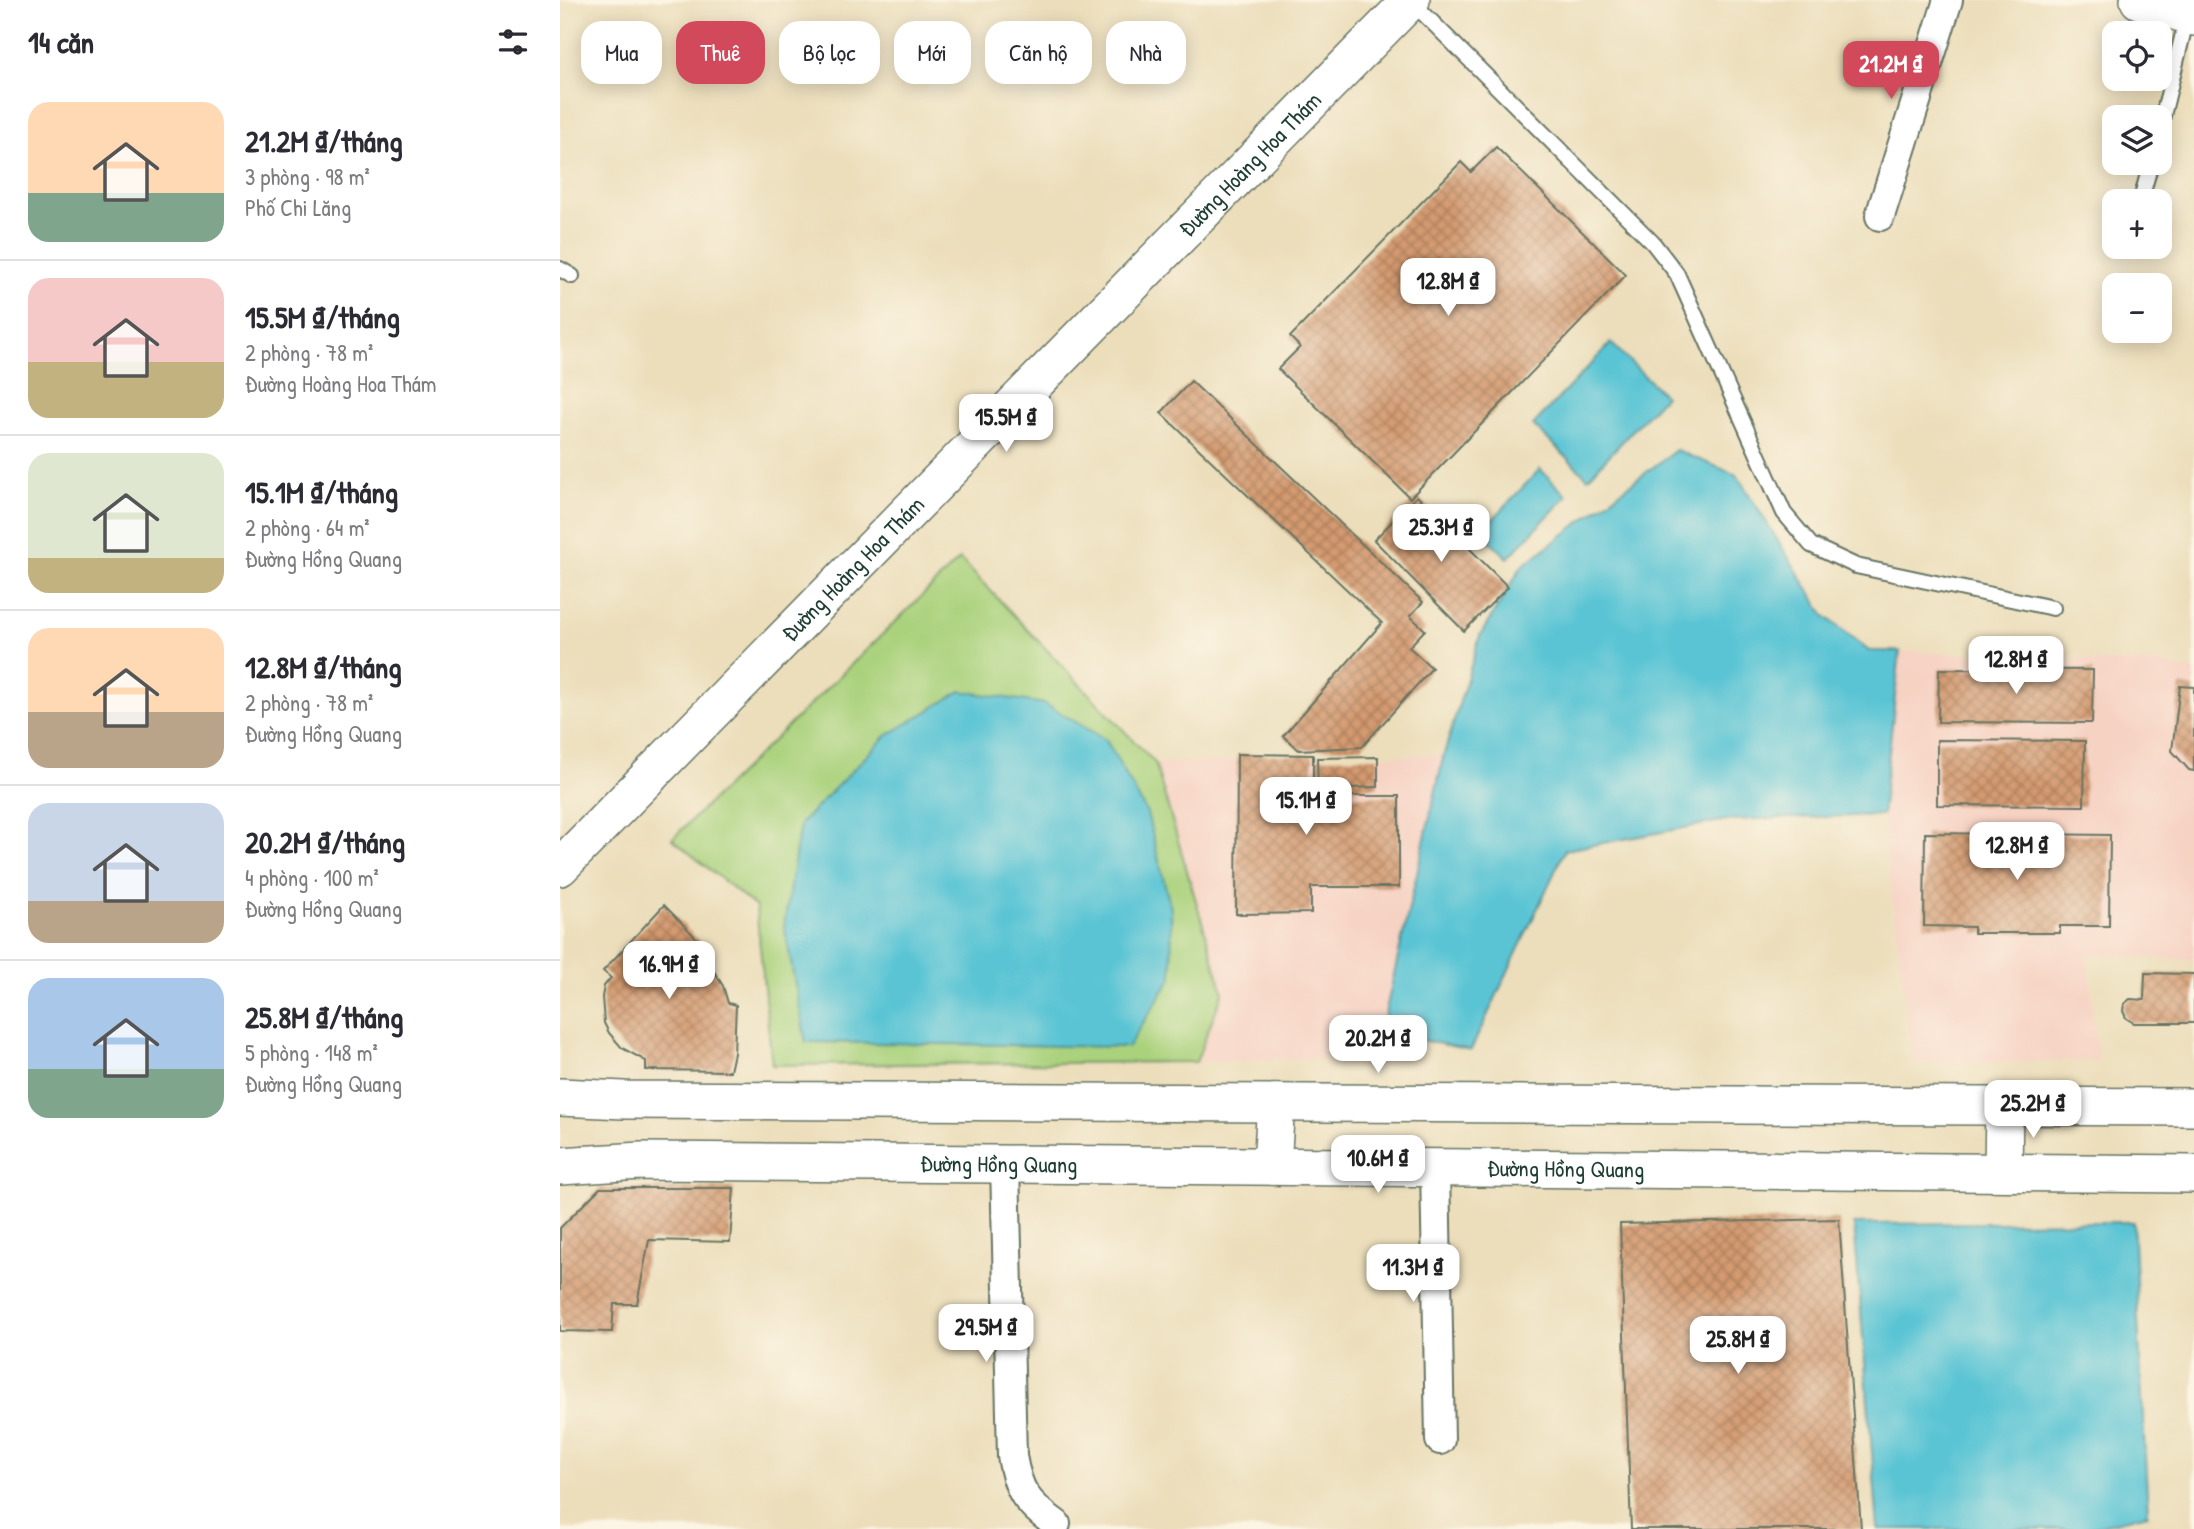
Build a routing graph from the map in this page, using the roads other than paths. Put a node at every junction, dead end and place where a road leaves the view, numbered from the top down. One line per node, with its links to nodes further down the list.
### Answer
1 (1411, 0): 7 (lane); 8 (street, Đường Hoàng Hoa Thám)
2 (1948, 0): 6 (street)
3 (2139, 0): 4 (street)
4 (2191, 16): 5 (lane)
5 (2166, 105)
6 (1880, 216)
7 (2053, 608)
8 (560, 867)
9 (560, 1097): 10 (street)
10 (1276, 1103): 11 (street); 15 (street)
11 (2004, 1106): 12 (street); 17 (street)
12 (2194, 1107)
13 (1005, 1164): 14 (street, Đường Hồng Quang); 15 (street, Đường Hồng Quang); 20 (street)
14 (560, 1166)
15 (1272, 1166): 16 (street, Đường Hồng Quang)
16 (1436, 1167): 17 (street, Đường Hồng Quang); 19 (street)
17 (2003, 1172): 18 (street, Đường Hồng Quang)
18 (2194, 1174)
19 (1440, 1440)
20 (1056, 1524)

